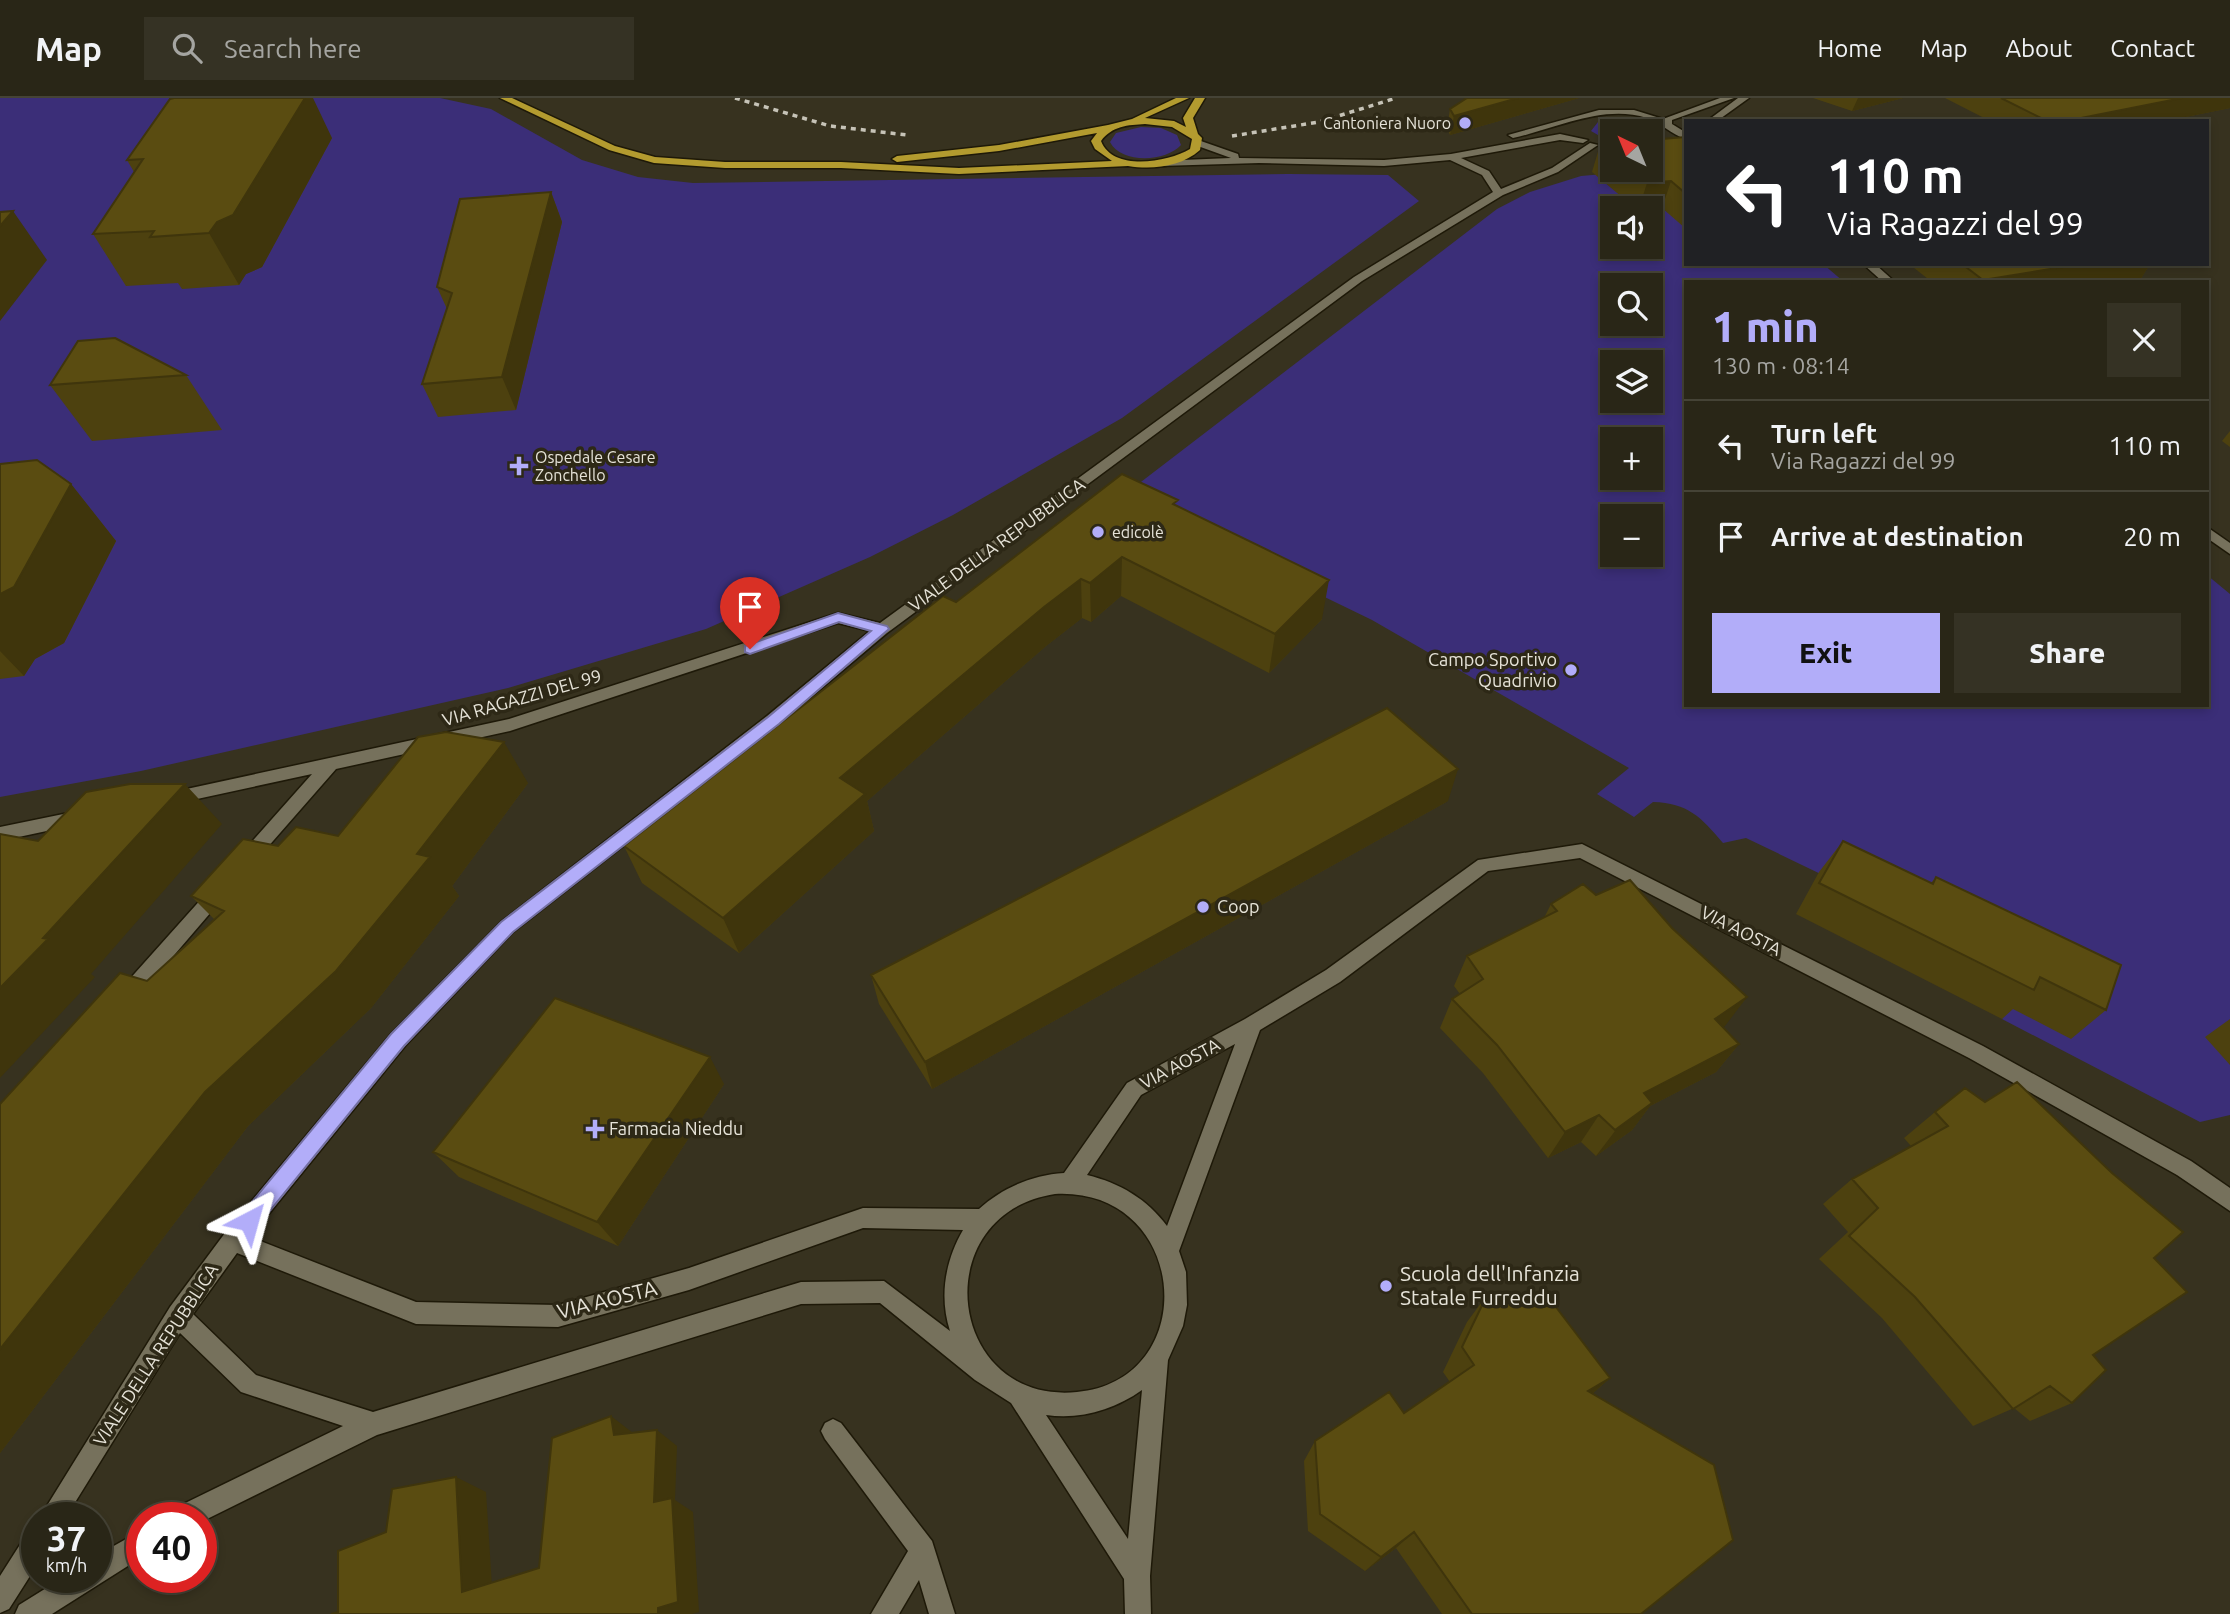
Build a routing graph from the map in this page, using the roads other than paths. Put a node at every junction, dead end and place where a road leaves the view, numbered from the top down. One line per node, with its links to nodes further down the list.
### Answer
1 (505, 98): 8 (main road)
2 (519, 98): 8 (main road)
3 (1179, 98): 11 (main road)
4 (1200, 98): 15 (main road)
5 (1729, 98): 12 (street)
6 (1744, 98): 10 (street)
7 (1598, 104): 9 (street)
8 (533, 109): 23 (main road)
9 (1578, 118): 12 (street); 17 (street); 20 (street)
10 (1714, 119)
11 (1130, 122): 13 (main road); 15 (main road)
12 (1669, 124): 14 (street); 16 (street)
13 (1112, 127): 21 (main road); 23 (main road)
14 (1684, 135)
15 (1195, 139): 19 (street); 22 (main road)
16 (1673, 142)
17 (1593, 145): 18 (street); 24 (street, VIALE DELLA REPUBBLICA)
18 (1451, 157): 20 (street); 24 (street)
19 (1259, 160): 20 (street); 22 (street)
20 (1331, 161)
21 (1132, 163): 22 (main road); 23 (main road)
22 (1160, 163)
23 (841, 165)
24 (1499, 193): 29 (street, VIALE DELLA REPUBBLICA)
25 (1871, 266): 26 (street)
26 (1888, 280)
27 (2209, 533): 28 (street)
28 (2230, 550)
29 (882, 629): 30 (street, VIA RAGAZZI DEL 99); 39 (street, VIALE DELLA REPUBBLICA)
30 (329, 766): 31 (street, VIA RAGAZZI DEL 99); 34 (street)
31 (158, 801)
32 (92, 815): 33 (street)
33 (0, 834)
34 (110, 1015)
35 (1252, 1025): 36 (street, VIA AOSTA); 37 (street, VIA AOSTA); 40 (street, VIA AOSTA)
36 (1070, 1182): 38 (street); 40 (street)
37 (2230, 1201)
38 (984, 1220): 39 (street, VIA AOSTA); 43 (street)
39 (233, 1241): 41 (street, VIALE DELLA REPUBBLICA)
40 (1169, 1249): 42 (street)
41 (178, 1315): 45 (street); 47 (street, VIALE DELLA REPUBBLICA)
42 (1157, 1355): 44 (street); 51 (street)
43 (983, 1372): 44 (street); 45 (street)
44 (1021, 1398): 51 (street)
45 (373, 1424): 48 (street)
46 (833, 1431): 49 (street)
47 (61, 1502)
48 (214, 1502)
49 (923, 1550): 55 (street); 56 (street)
50 (21, 1567): 53 (street)
51 (1137, 1576): 57 (street)
52 (61, 1593): 54 (street)
53 (0, 1600)
54 (28, 1614)
55 (884, 1614)
56 (942, 1614)
57 (1138, 1614)

